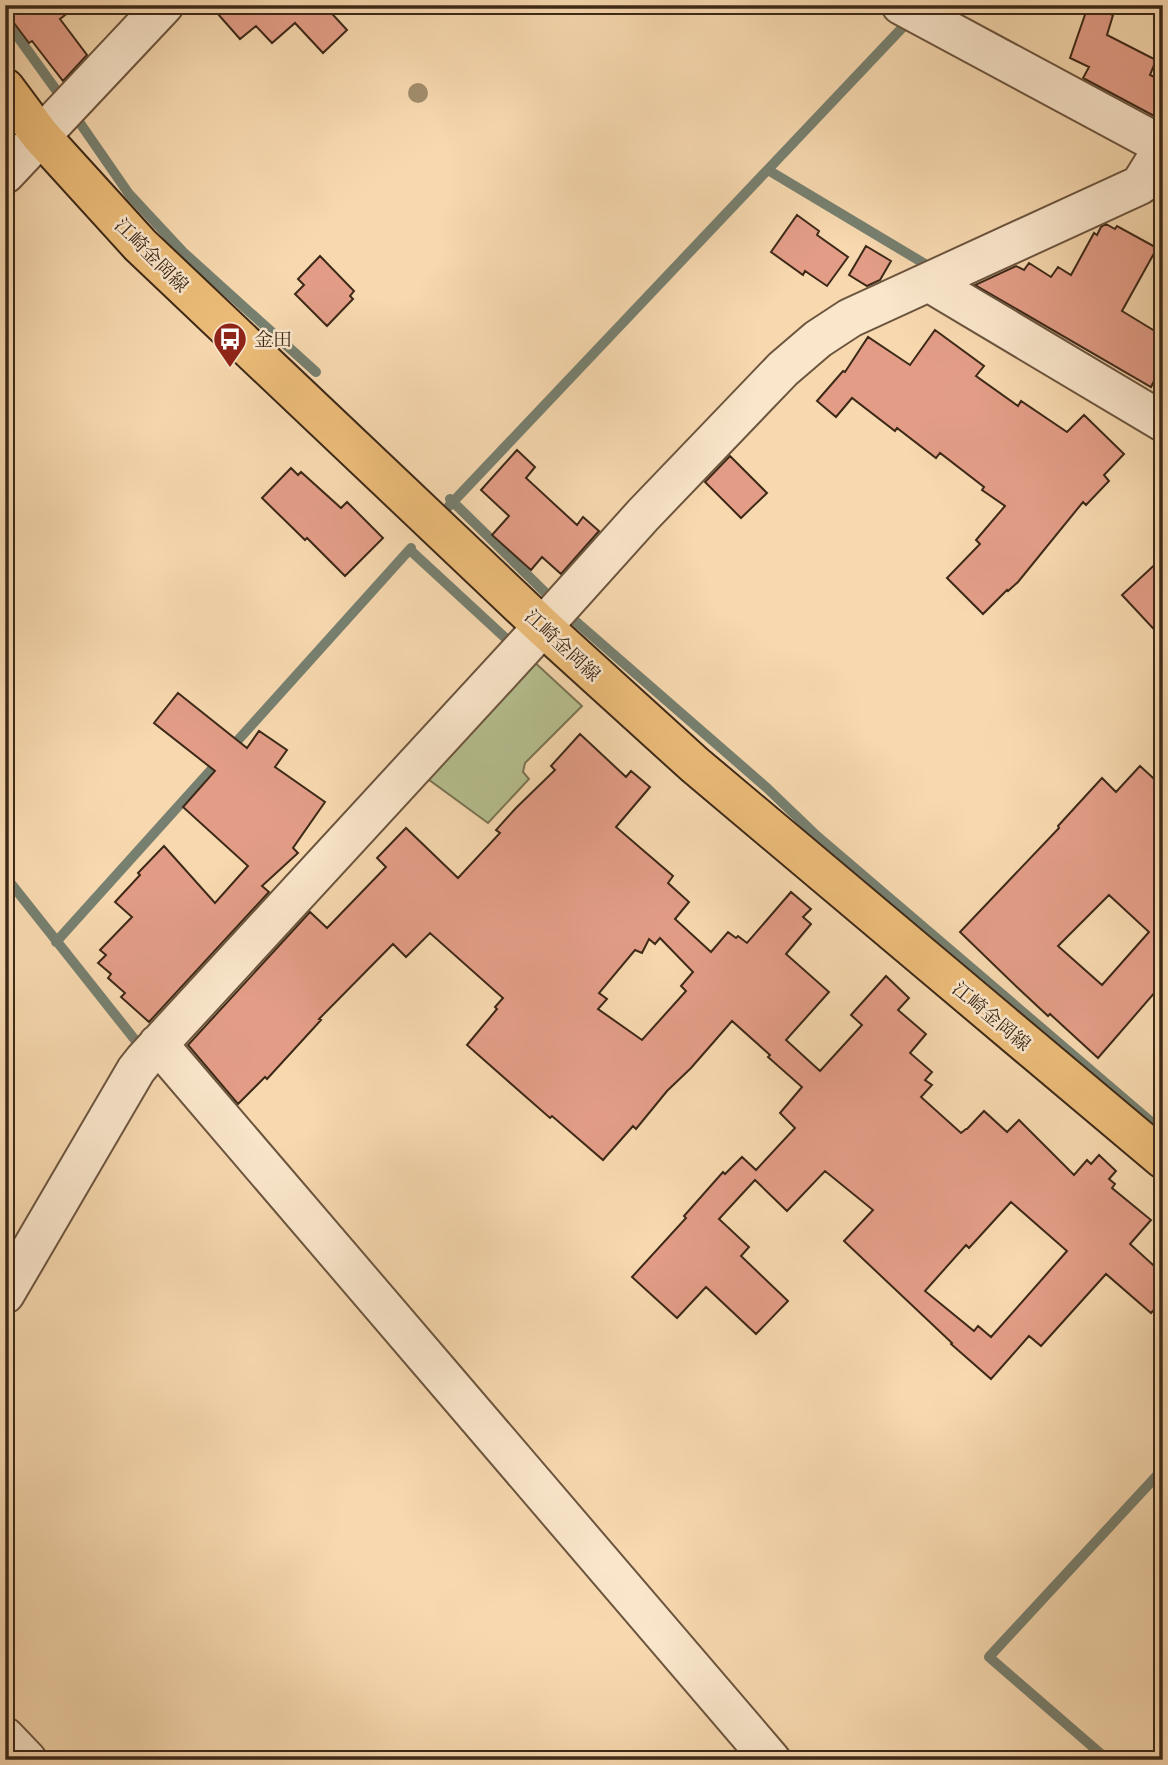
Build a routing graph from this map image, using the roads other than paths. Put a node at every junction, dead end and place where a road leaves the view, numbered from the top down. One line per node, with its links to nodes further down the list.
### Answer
1 (164, 5): 4 (street)
2 (901, 5): 5 (street)
3 (5, 88): 4 (main road, 江崎金岡線)
4 (59, 116): 6 (street); 9 (main road, 江崎金岡線)
5 (1163, 147): 7 (street)
6 (5, 174)
7 (941, 278): 8 (street); 9 (street)
8 (1163, 422)
9 (555, 614): 10 (street); 11 (main road, 江崎金岡線)
10 (151, 1052): 12 (street); 15 (street)
11 (1163, 1159)
12 (5, 1294)
13 (5, 1737): 14 (street)
14 (27, 1760)
15 (771, 1760)

